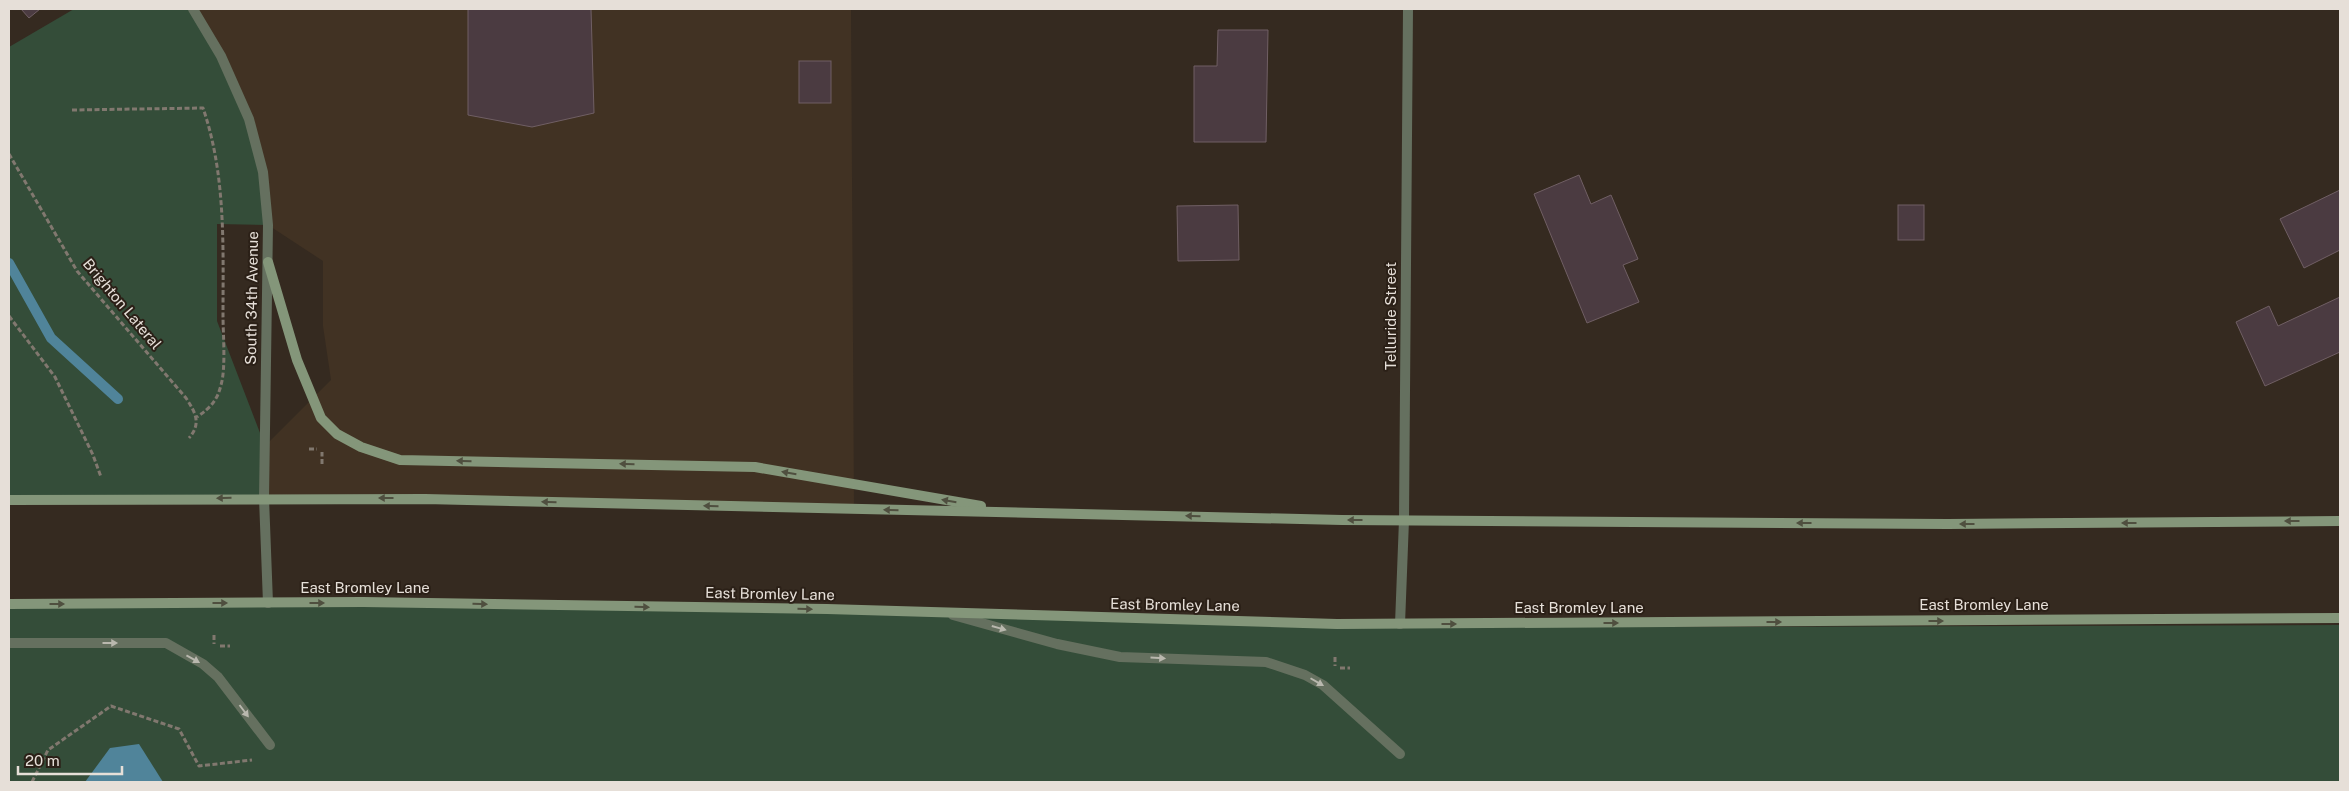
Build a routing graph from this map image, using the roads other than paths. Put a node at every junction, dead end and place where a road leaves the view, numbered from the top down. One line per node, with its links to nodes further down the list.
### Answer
1 (193, 9): 3 (street, South 34th Avenue)
2 (1408, 9): 7 (street, Telluride Street)
3 (268, 262): 4 (street, South 34th Avenue); 6 (main road, one-way to 3)
4 (264, 498): 5 (main road, one-way to 5); 6 (main road, one-way to 4); 9 (street, South 34th Avenue)
5 (9, 500)
6 (1014, 512): 7 (main road, one-way to 6)
7 (1404, 520): 8 (main road, one-way to 7); 13 (street, Telluride Street)
8 (2340, 521)
9 (268, 603): 10 (main road, East Bromley Lane, one-way to 9); 11 (main road, East Bromley Lane, one-way to 11)
10 (9, 604)
11 (952, 614): 13 (main road, East Bromley Lane); 16 (street, one-way to 16)
12 (2340, 618): 13 (main road, East Bromley Lane, one-way to 12)
13 (1400, 624)
14 (9, 643): 15 (street, one-way to 15)
15 (270, 745)
16 (1400, 754)

